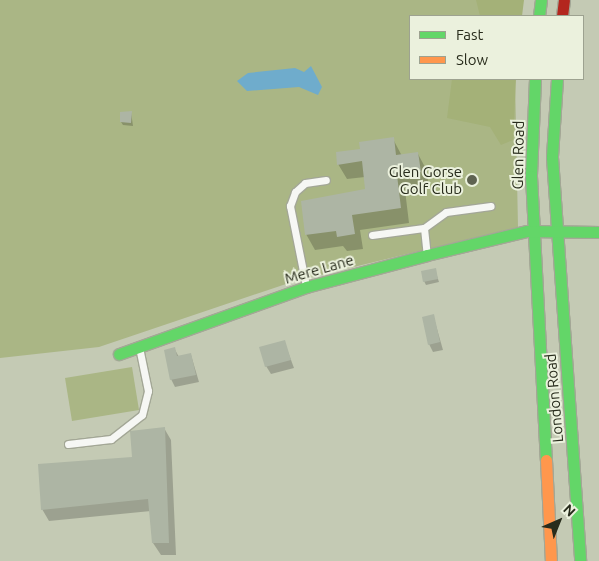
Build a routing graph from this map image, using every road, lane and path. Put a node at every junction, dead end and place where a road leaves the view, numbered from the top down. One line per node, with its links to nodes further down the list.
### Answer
1 (541, 0): 3 (main road)
2 (564, 0): 4 (main road)
3 (538, 15)
4 (562, 15)
5 (535, 80): 10 (main road, Glen Road)
6 (557, 80): 11 (main road)
7 (326, 180): 15 (lane)
8 (491, 206): 9 (lane)
9 (424, 228): 13 (lane); 14 (lane)
10 (533, 232): 11 (main road, Mere Lane); 14 (main road, Mere Lane); 19 (main road, London Road)
11 (556, 232): 12 (main road, Mere Lane); 20 (main road, London Road)
12 (599, 232)
13 (372, 235)
14 (427, 255): 15 (main road, Mere Lane)
15 (306, 287): 16 (main road, Mere Lane)
16 (138, 347): 17 (main road, Mere Lane); 18 (lane)
17 (119, 354)
18 (68, 444)
19 (551, 561)
20 (580, 561)

